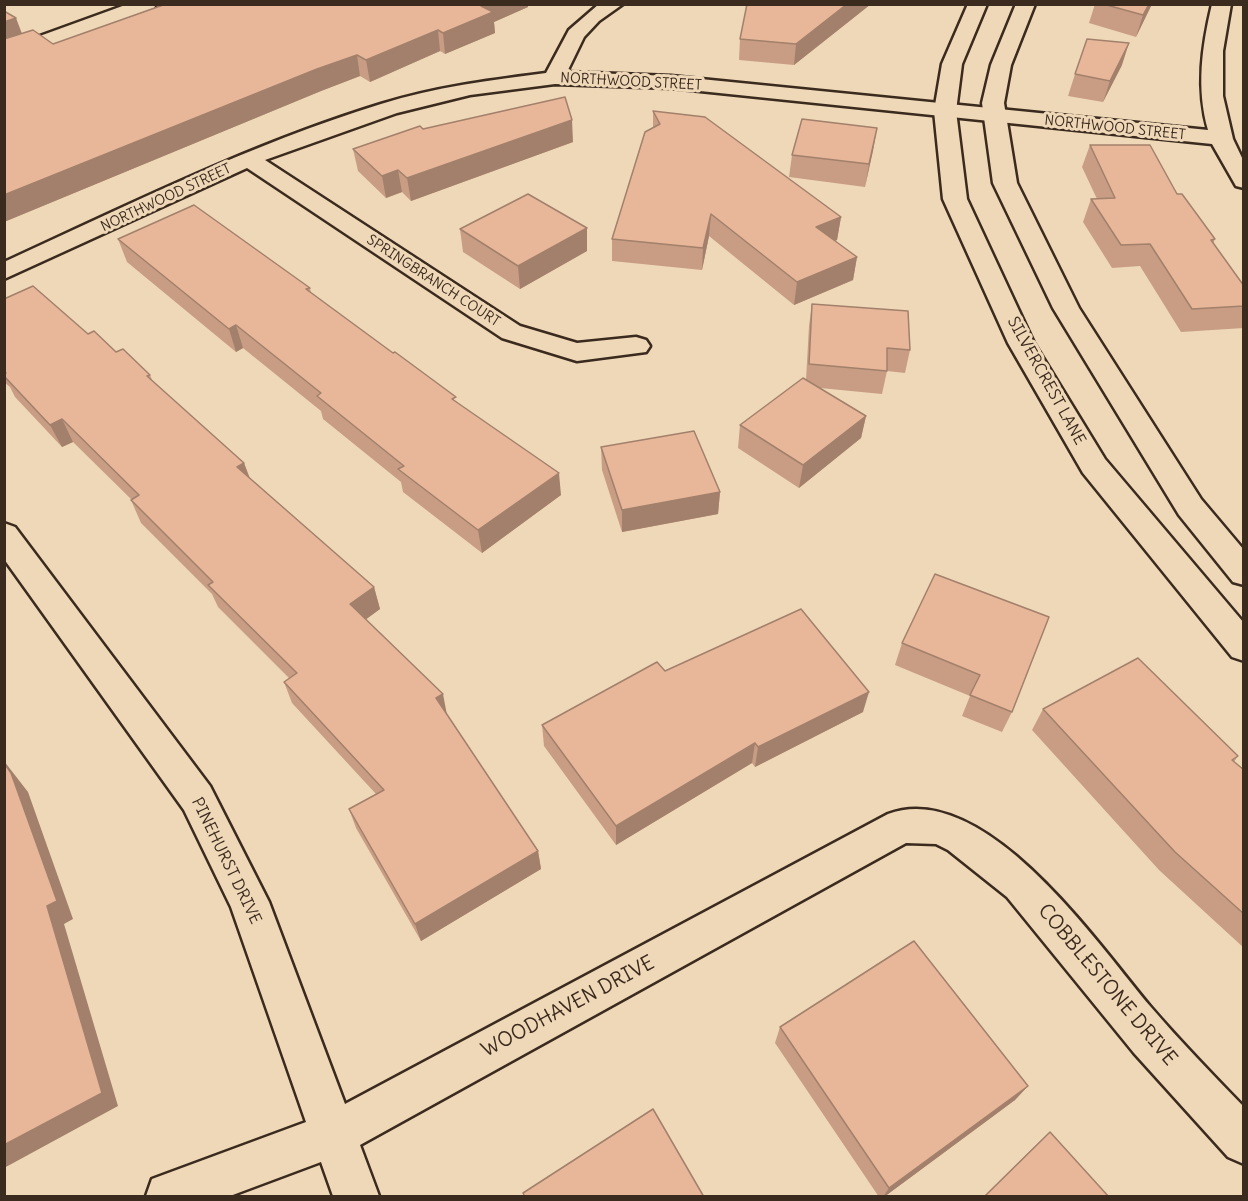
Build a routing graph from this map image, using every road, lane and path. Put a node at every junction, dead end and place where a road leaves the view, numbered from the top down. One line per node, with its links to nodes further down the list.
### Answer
1 (84, 4): 7 (street)
2 (147, 4): 7 (street)
3 (614, 4): 9 (street)
4 (978, 4): 10 (street, SILVERCREST LANE)
5 (1026, 4): 11 (street)
6 (1222, 4): 12 (street)
7 (106, 20): 8 (street)
8 (4, 57)
9 (555, 78): 10 (street, NORTHWOOD STREET); 13 (street, NORTHWOOD STREET)
10 (945, 111): 11 (street, NORTHWOOD STREET); 19 (street, SILVERCREST LANE)
11 (994, 116): 12 (street, NORTHWOOD STREET); 18 (street)
12 (1220, 138): 14 (street)
13 (248, 159): 15 (street, NORTHWOOD STREET); 16 (street, SPRINGBRANCH COURT)
14 (1244, 181)
15 (4, 272)
16 (636, 346)
17 (4, 535): 21 (street, PINEHURST DRIVE)
18 (1244, 573)
19 (1244, 646)
20 (962, 838): 21 (street, WOODHAVEN DRIVE); 22 (street, COBBLESTONE DRIVE)
21 (333, 1135): 23 (street, WOODHAVEN DRIVE); 24 (street, PINEHURST DRIVE)
22 (1244, 1141)
23 (169, 1197)
24 (356, 1197)

